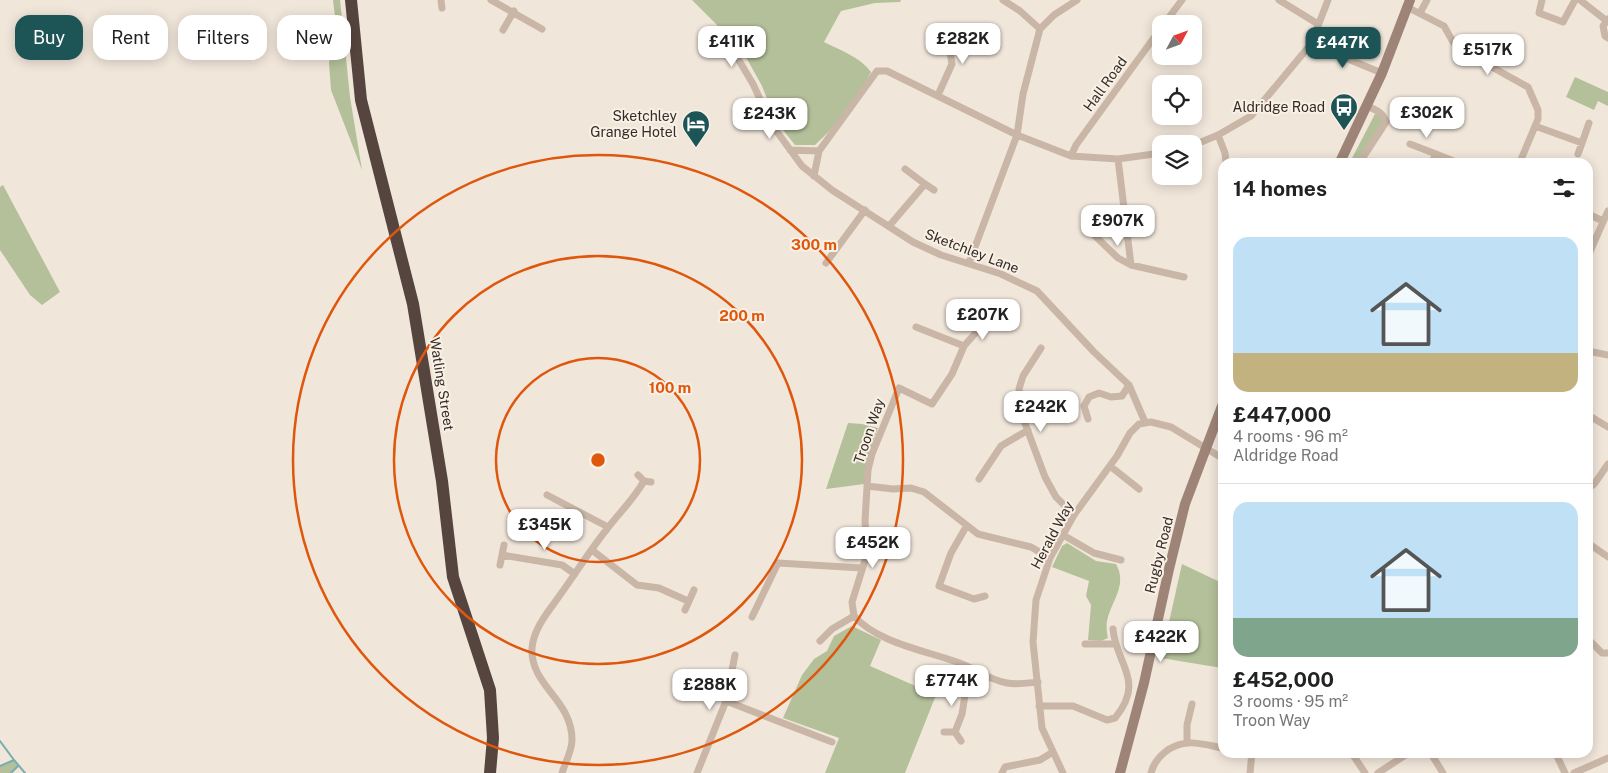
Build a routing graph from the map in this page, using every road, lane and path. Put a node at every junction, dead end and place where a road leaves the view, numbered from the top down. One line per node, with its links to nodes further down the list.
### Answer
1 (351, 0): 132 (highway, Watling Street)
2 (491, 0): 13 (street)
3 (1003, 0): 19 (street)
4 (1077, 0): 19 (street)
5 (1182, 0): 15 (street)
6 (1279, 0): 17 (street)
7 (1328, 0): 17 (street)
8 (1427, 0): 14 (street)
9 (1542, 0): 10 (street)
10 (1575, 0)
11 (1580, 0): 16 (street)
12 (1409, 3): 14 (street); 26 (main road)
13 (514, 11): 18 (street); 20 (street)
14 (1420, 13): 30 (street)
15 (1171, 15)
16 (1608, 20): 21 (street)
17 (1318, 24): 25 (street)
18 (542, 29)
19 (1040, 29): 32 (street)
20 (503, 30)
21 (1608, 38)
22 (1152, 40): 41 (street, Hall Road)
23 (728, 42): 36 (street, Sketchley Lane)
24 (943, 44): 27 (street)
25 (1312, 44): 26 (street); 31 (street)
26 (1382, 73): 28 (main road)
27 (938, 95): 32 (street); 37 (street)
28 (1368, 106): 43 (main road); 44 (street)
29 (1590, 123): 34 (street)
30 (1535, 126): 34 (street); 47 (street)
31 (1218, 135): 33 (street); 42 (street)
32 (1017, 136): 41 (street); 61 (street)
33 (1202, 142)
34 (1582, 143): 39 (street)
35 (1410, 144): 38 (street)
36 (790, 150): 37 (street); 50 (street, Sketchley Lane)
37 (819, 151): 50 (street)
38 (1436, 154): 45 (street); 46 (street)
39 (1578, 154)
40 (1152, 155): 48 (street)
41 (1071, 156): 48 (street)
42 (1226, 158)
43 (1342, 158)
44 (1363, 158)
45 (1434, 158)
46 (1446, 158)
47 (1522, 158)
48 (1118, 159): 62 (street)
49 (905, 169): 51 (street)
50 (814, 176): 53 (street, Sketchley Lane)
51 (925, 184): 52 (street); 57 (street)
52 (934, 190)
53 (866, 210): 57 (street, Sketchley Lane); 60 (street)
54 (1608, 211): 56 (street)
55 (1593, 216): 56 (street)
56 (1603, 221): 59 (street)
57 (890, 226): 61 (street, Sketchley Lane)
58 (1092, 233): 62 (street)
59 (1593, 244)
60 (826, 263)
61 (969, 263): 70 (street, Sketchley Lane)
62 (1131, 265): 63 (street)
63 (1184, 278)
64 (986, 322): 66 (street)
65 (916, 326): 66 (street)
66 (964, 346): 84 (street, Troon Way)
67 (1041, 348): 76 (street)
68 (1593, 352): 69 (street)
69 (1608, 355)
70 (1129, 385): 73 (street); 74 (street, Sketchley Lane)
71 (1218, 416): 77 (main road, Rugby Road)
72 (1593, 418): 75 (street)
73 (1088, 419)
74 (1145, 422): 77 (street); 80 (street, Herald Way)
75 (1608, 428)
76 (1028, 430): 82 (street); 87 (street)
77 (1206, 447): 78 (street); 137 (main road, Rugby Road)
78 (1218, 455)
79 (1608, 464): 83 (street)
80 (1110, 466): 85 (street); 87 (street, Herald Way)
81 (638, 475): 88 (street)
82 (979, 479)
83 (1593, 485)
84 (867, 486): 89 (street); 99 (street, Troon Way)
85 (1139, 489)
86 (547, 495): 88 (street)
87 (1074, 515): 90 (street, Herald Way)
88 (608, 527): 93 (street)
89 (966, 527): 96 (street); 102 (street)
90 (1062, 535): 96 (street, Herald Way); 97 (street)
91 (504, 545): 94 (street)
92 (1593, 546): 95 (street)
93 (592, 550): 100 (street); 103 (street)
94 (502, 555): 98 (street); 100 (street)
95 (1608, 557)
96 (1050, 558): 115 (street, Herald Way)
97 (1120, 560)
98 (500, 565)
99 (862, 568): 105 (street, Troon Way); 106 (street)
100 (575, 574): 133 (street)
101 (694, 590): 103 (street)
102 (985, 596)
103 (688, 601): 104 (street)
104 (685, 610)
105 (854, 616): 108 (street); 114 (street)
106 (752, 617)
107 (1113, 629): 110 (street)
108 (820, 641)
109 (1085, 644): 110 (street)
110 (1114, 644): 118 (street)
111 (1593, 644): 112 (street)
112 (1608, 653)
113 (735, 655): 116 (street)
114 (976, 670): 115 (street); 120 (street)
115 (1038, 682): 118 (street, Herald Way)
116 (726, 701): 122 (street); 134 (street)
117 (1192, 704): 123 (street)
118 (1039, 706): 125 (street, Herald Way)
119 (944, 732): 120 (street)
120 (955, 732): 121 (street)
121 (961, 741)
122 (832, 742)
123 (1187, 743): 124 (street); 138 (street)
124 (1218, 747)
125 (1053, 752): 135 (street); 136 (street, Herald Way)
126 (1251, 758): 139 (street)
127 (1355, 758): 140 (street)
128 (1401, 758): 141 (street)
129 (1434, 758): 142 (street)
130 (1558, 758): 143 (street)
131 (1608, 758): 144 (street)
132 (490, 773)
133 (562, 773)
134 (697, 773)
135 (1002, 773)
136 (1063, 773)
137 (1120, 773)
138 (1151, 773)
139 (1250, 773)
140 (1365, 773)
141 (1378, 773)
142 (1443, 773)
143 (1565, 773)
144 (1574, 773)

